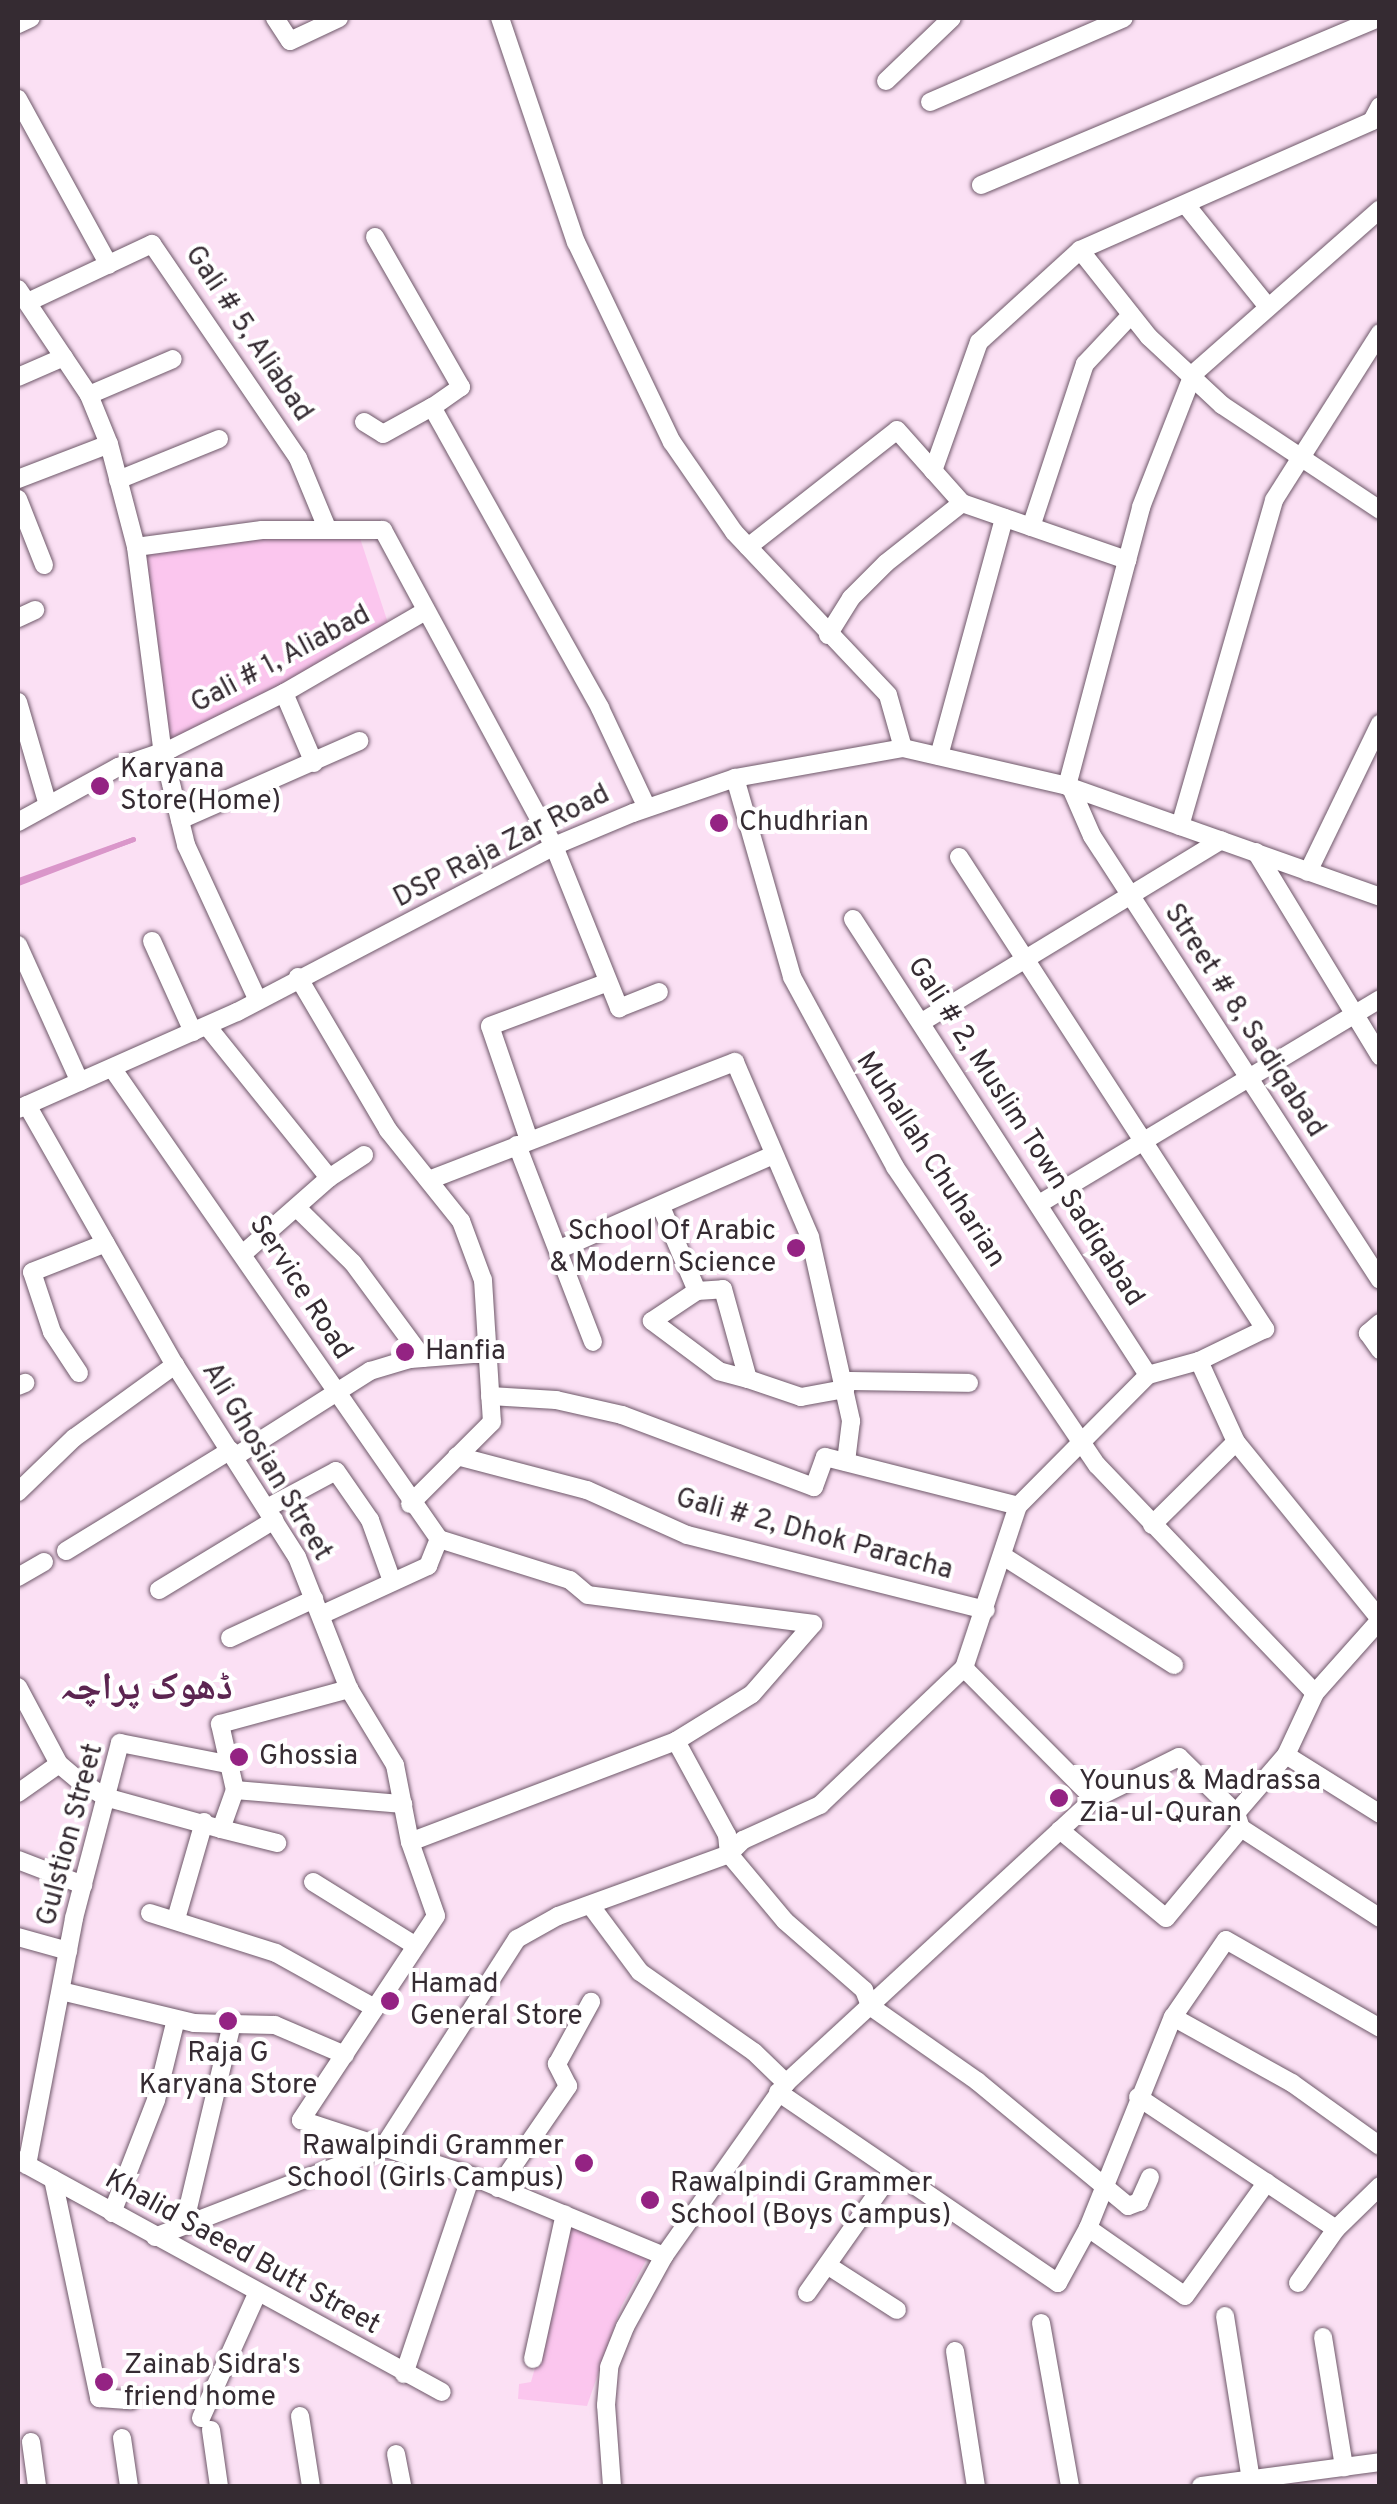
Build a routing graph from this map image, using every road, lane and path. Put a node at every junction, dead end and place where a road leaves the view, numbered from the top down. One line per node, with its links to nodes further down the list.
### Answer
1 (31, 18): 8 (street)
2 (276, 18): 3 (street)
3 (340, 18)
4 (500, 18): 44 (street)
5 (952, 18): 9 (street)
6 (1124, 18): 11 (street)
7 (1379, 18): 13 (street)
8 (18, 24)
9 (886, 81)
10 (18, 99): 18 (street)
11 (930, 102)
12 (1377, 118): 14 (street)
13 (981, 185)
14 (1186, 205): 17 (street); 20 (street)
15 (1380, 209): 20 (street)
16 (375, 237): 28 (street)
17 (1080, 250): 21 (street); 33 (street)
18 (109, 265): 19 (street, Gali # 5, Aliabad); 41 (street, Gali # 5, Aliabad)
19 (23, 296): 23 (street)
20 (1268, 307): 25 (street)
21 (1131, 315): 25 (street); 40 (street)
22 (1380, 332): 32 (street)
23 (64, 358): 26 (street); 27 (street)
24 (174, 359): 27 (street)
25 (1193, 374): 32 (street); 45 (street)
26 (18, 377)
27 (90, 395): 31 (street)
28 (432, 408): 29 (street); 60 (street)
29 (364, 422)
30 (219, 438): 35 (street)
31 (109, 444): 34 (street); 35 (street)
32 (1302, 458): 38 (street); 63 (street)
33 (933, 471): 37 (street); 44 (street)
34 (18, 479)
35 (118, 480): 43 (street)
36 (18, 499): 42 (street)
37 (962, 503): 39 (street); 48 (street)
38 (1380, 510)
39 (1004, 518): 40 (street); 55 (street)
40 (1031, 527): 45 (street)
41 (327, 528): 43 (street); 47 (street)
42 (23, 531): 46 (street)
43 (136, 547): 53 (street)
44 (748, 547): 48 (street)
45 (1127, 560): 58 (street)
46 (44, 565)
47 (424, 612): 49 (street, Gali # 1, Aliabad); 65 (street)
48 (828, 636): 54 (street)
49 (284, 693): 53 (street, Gali # 1, Aliabad); 56 (street)
50 (18, 710): 59 (street)
51 (1380, 724): 68 (street)
52 (359, 741): 56 (street)
53 (162, 747): 59 (street, Gali # 1, Aliabad); 61 (street)
54 (903, 748): 55 (street, DSP Raja Zar Road); 57 (street, DSP Raja Zar Road)
55 (939, 756): 58 (street, DSP Raja Zar Road)
56 (314, 763): 61 (street)
57 (735, 778): 60 (street, DSP Raja Zar Road); 116 (street, Muhallah Chuharian)
58 (1069, 787): 63 (street, DSP Raja Zar Road); 69 (street, Street # 8, Sadiqabad)
59 (48, 805): 62 (street, Gali # 1, Aliabad)
60 (646, 808): 65 (street, DSP Raja Zar Road)
61 (180, 820): 78 (street)
62 (18, 822)
63 (1180, 826): 64 (street, DSP Raja Zar Road)
64 (1221, 840): 66 (street, DSP Raja Zar Road); 69 (street)
65 (554, 846): 75 (street, DSP Raja Zar Road); 76 (street)
66 (1256, 852): 68 (street, DSP Raja Zar Road); 80 (street)
67 (959, 856): 74 (street)
68 (1308, 872): 70 (street, DSP Raja Zar Road)
69 (1130, 897): 74 (street); 85 (street, Street # 8, Sadiqabad)
70 (1380, 898)
71 (854, 919): 81 (street, Gali # 2, Muslim Town Sadiqabad)
72 (152, 941): 82 (street)
73 (18, 945): 86 (street)
74 (1027, 960): 81 (street); 89 (street)
75 (298, 977): 78 (street, DSP Raja Zar Road); 93 (street)
76 (608, 982): 77 (street); 88 (street)
77 (659, 992)
78 (257, 999): 82 (street, DSP Raja Zar Road)
79 (1380, 999): 80 (street)
80 (1353, 1016): 83 (street); 85 (street)
81 (922, 1022): 94 (street, Gali # 2, Muslim Town Sadiqabad)
82 (200, 1029): 84 (street, DSP Raja Zar Road); 92 (street)
83 (1380, 1056)
84 (112, 1068): 86 (street, DSP Raja Zar Road); 99 (street, Service Road)
85 (1248, 1078): 89 (street); 100 (street, Street # 8, Sadiqabad)
86 (80, 1082): 87 (street, DSP Raja Zar Road)
87 (22, 1107): 97 (street, Ali Ghosian Street)
88 (523, 1142): 90 (street); 93 (street); 98 (street)
89 (1144, 1142): 94 (street); 107 (street)
90 (774, 1154): 96 (street); 113 (street)
91 (364, 1155): 92 (street)
92 (329, 1178): 95 (street)
93 (429, 1180): 105 (street)
94 (1039, 1204): 110 (street, Gali # 2, Muslim Town Sadiqabad)
95 (298, 1208): 99 (street); 106 (street)
96 (662, 1209): 98 (street); 101 (street)
97 (106, 1243): 108 (street, Ali Ghosian Street); 109 (street)
98 (560, 1249): 103 (street)
99 (245, 1252): 114 (street, Service Road)
100 (1380, 1280)
101 (697, 1291): 111 (street); 111 (street)
102 (1380, 1324): 104 (street)
103 (594, 1342)
104 (1380, 1350)
105 (486, 1353): 106 (street); 115 (street)
106 (424, 1358): 114 (street)
107 (1199, 1361): 110 (street); 117 (street)
108 (175, 1365): 118 (street, Ali Ghosian Street); 121 (street)
109 (80, 1374)
110 (1148, 1375): 116 (street)
111 (748, 1379): 113 (street)
112 (970, 1383): 113 (street)
113 (845, 1385): 120 (street)
114 (335, 1391): 118 (street); 122 (street, Service Road)
115 (490, 1396): 119 (street); 120 (street)
116 (1080, 1438): 123 (street); 125 (street, Muhallah Chuharian)
117 (1236, 1442): 125 (street); 135 (street)
118 (233, 1453): 124 (street, Ali Ghosian Street); 127 (street)
119 (457, 1456): 122 (street); 134 (street, Gali # 2, Dhok Paracha)
120 (846, 1462): 123 (street)
121 (18, 1492)
122 (410, 1504): 126 (street, Service Road)
123 (1018, 1506): 128 (street)
124 (271, 1514): 131 (street); 132 (street); 133 (street, Ali Ghosian Street)
125 (1152, 1525): 141 (street, Muhallah Chuharian)
126 (439, 1539): 131 (street); 142 (street)
127 (66, 1550)
128 (1002, 1556): 134 (street); 137 (street)
129 (44, 1562): 130 (street)
130 (18, 1577)
131 (392, 1581): 133 (street)
132 (159, 1590)
133 (317, 1607): 136 (street); 140 (street, Ali Ghosian Street)
134 (986, 1610): 138 (street)
135 (1380, 1620): 141 (street)
136 (230, 1638)
137 (1174, 1665)
138 (964, 1668): 149 (street); 157 (street)
139 (18, 1687): 144 (street)
140 (349, 1689): 145 (street); 150 (street, Ali Ghosian Street)
141 (1315, 1694): 143 (street)
142 (676, 1741): 155 (street); 157 (street)
143 (1286, 1755): 151 (street); 152 (street)
144 (59, 1764): 147 (street); 148 (street)
145 (227, 1764): 146 (street); 148 (street, Gulstion Street)
146 (235, 1790): 150 (street); 153 (street)
147 (18, 1794)
148 (105, 1796): 153 (street); 160 (street, Gulstion Street)
149 (1094, 1798): 152 (street); 154 (street)
150 (403, 1804): 155 (street, Ali Ghosian Street)
151 (1380, 1814)
152 (1239, 1820): 154 (street); 163 (street)
153 (212, 1826): 156 (street); 164 (street)
154 (1060, 1830): 170 (street)
155 (410, 1842): 166 (street, Ali Ghosian Street)
156 (276, 1843)
157 (729, 1854): 161 (street); 170 (street)
158 (18, 1860): 160 (street)
159 (313, 1882): 166 (street)
160 (82, 1886): 167 (street, Gulstion Street)
161 (591, 1906): 177 (street); 180 (street)
162 (150, 1913): 164 (street)
163 (1380, 1918)
164 (176, 1919): 171 (street)
165 (18, 1937): 167 (street)
166 (416, 1946): 171 (street, Ali Ghosian Street)
167 (68, 1952): 168 (street, Gulstion Street)
168 (61, 1991): 173 (street); 181 (street, Gulstion Street)
169 (591, 2002): 189 (street)
170 (870, 2006): 177 (street); 187 (street)
171 (376, 2008): 176 (street, Ali Ghosian Street)
172 (1173, 2017): 175 (street); 178 (street); 179 (street)
173 (176, 2018): 174 (street); 190 (street)
174 (232, 2024): 176 (street); 192 (street)
175 (1380, 2028)
176 (345, 2055): 180 (street, Ali Ghosian Street)
177 (782, 2088): 182 (street); 196 (street)
178 (1138, 2097): 186 (street); 187 (street)
179 (1380, 2146)
180 (382, 2149): 183 (street); 192 (street)
181 (22, 2162): 185 (street, Khalid Saeed Butt Street)
182 (894, 2171): 193 (street); 197 (street)
183 (471, 2176): 189 (street); 207 (street)
184 (1150, 2177): 187 (street)
185 (53, 2179): 190 (street, Khalid Saeed Butt Street); 209 (street)
186 (1267, 2182): 193 (street); 194 (street)
187 (1102, 2183): 193 (street)
188 (1380, 2186): 194 (street)
189 (498, 2188): 191 (street)
190 (112, 2212): 195 (street, Khalid Saeed Butt Street)
191 (565, 2214): 196 (street); 206 (street)
192 (184, 2225): 195 (street)
193 (1088, 2228)
194 (1336, 2229): 198 (street)
195 (155, 2237): 200 (street, Khalid Saeed Butt Street)
196 (664, 2256): 222 (street)
197 (827, 2265): 199 (street); 201 (street)
198 (1298, 2283)
199 (808, 2293)
200 (257, 2294): 207 (street, Khalid Saeed Butt Street); 219 (street)
201 (896, 2310)
202 (1225, 2316): 216 (street)
203 (1040, 2323): 224 (street)
204 (1323, 2336): 215 (street)
205 (955, 2351): 223 (street)
206 (533, 2359)
207 (404, 2374): 208 (street, Khalid Saeed Butt Street)
208 (442, 2392)
209 (131, 2400)
210 (300, 2416): 220 (street)
211 (122, 2438): 218 (street)
212 (30, 2442): 217 (street)
213 (396, 2454): 221 (street)
214 (1380, 2462): 215 (street)
215 (1344, 2467): 216 (street)
216 (1250, 2480): 225 (street)
217 (38, 2486)
218 (128, 2486)
219 (219, 2486)
220 (311, 2486)
221 (402, 2486)
222 (612, 2486)
223 (976, 2486)
224 (1070, 2486)
225 (1202, 2486)

